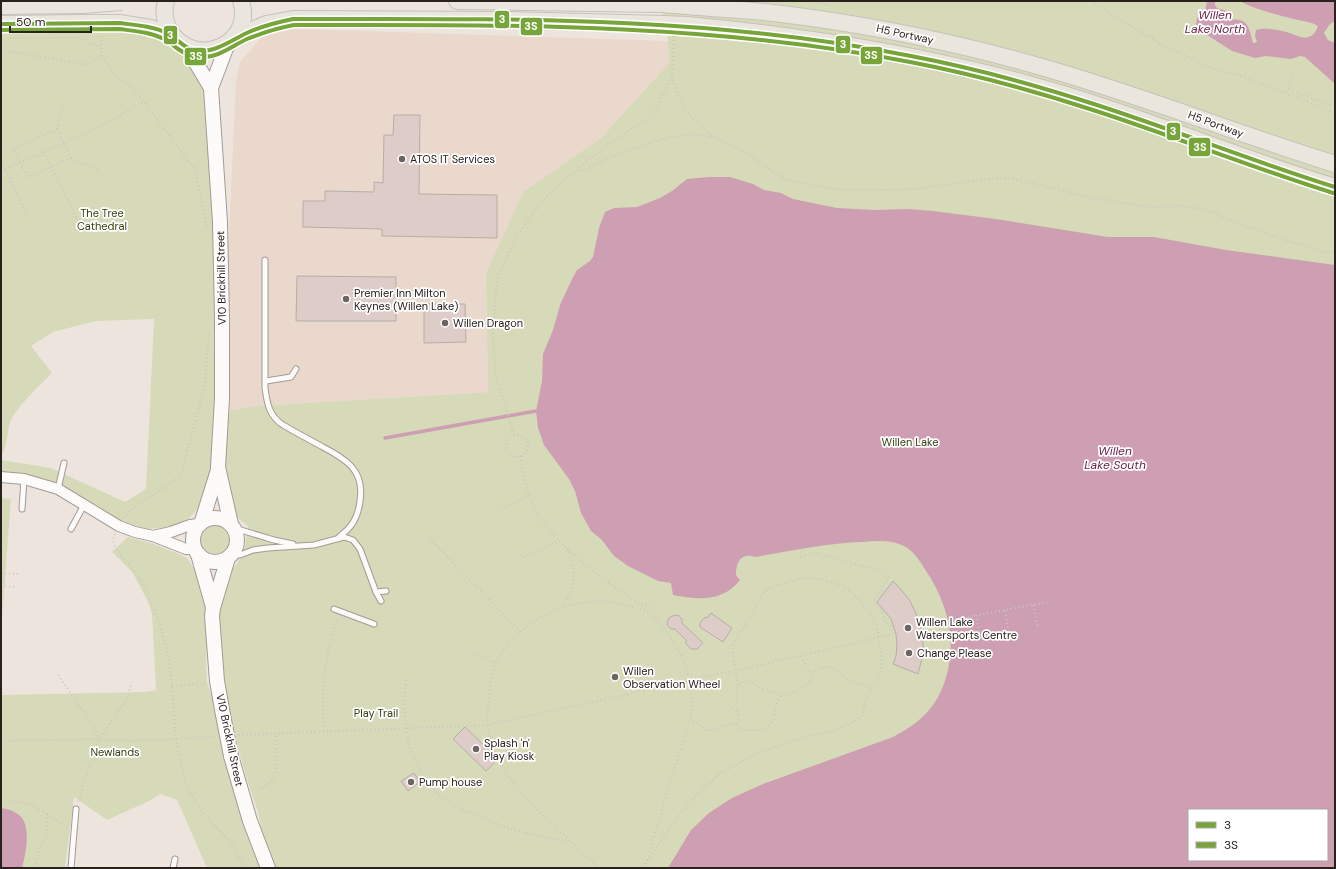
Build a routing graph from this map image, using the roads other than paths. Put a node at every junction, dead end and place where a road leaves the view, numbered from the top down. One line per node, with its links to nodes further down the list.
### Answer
1 (166, 1): 7 (main road)
2 (241, 1): 8 (main road)
3 (457, 1): 10 (main road, H5 Portway, bridge)
4 (125, 2): 5 (main road, bridge)
5 (1, 6)
6 (1, 24): 7 (main road, bridge)
7 (179, 41): 8 (main road, H5 Portway); 9 (street, V10 Brickhill Street)
8 (230, 41): 9 (street, V10 Brickhill Street); 11 (main road, H5 Portway, bridge)
9 (211, 88): 16 (street, V10 Brickhill Street)
10 (1335, 164)
11 (1335, 187)
12 (265, 260): 14 (lane)
13 (296, 370): 14 (lane)
14 (266, 381): 26 (lane)
15 (64, 463): 19 (lane)
16 (218, 468): 22 (street, V10 Brickhill Street); 23 (street, V10 Brickhill Street)
17 (1, 477): 18 (street)
18 (24, 479): 19 (street); 21 (lane)
19 (58, 489): 20 (street)
20 (84, 505): 24 (lane); 25 (street)
21 (22, 509)
22 (200, 523): 23 (street); 25 (street); 28 (street)
23 (232, 526): 27 (lane); 29 (street)
24 (71, 529)
25 (153, 536): 28 (street)
26 (339, 537): 27 (lane); 31 (lane)
27 (300, 545): 29 (lane)
28 (196, 552): 29 (street); 33 (street, V10 Brickhill Street)
29 (230, 556): 33 (street, V10 Brickhill Street)
30 (386, 591): 31 (lane)
31 (376, 592): 32 (lane)
32 (381, 601)
33 (213, 608): 40 (street, V10 Brickhill Street, bridge)
34 (334, 609): 35 (lane)
35 (374, 624)
36 (76, 809): 38 (lane)
37 (175, 858): 39 (lane)
38 (71, 868)
39 (173, 868)
40 (268, 868)

